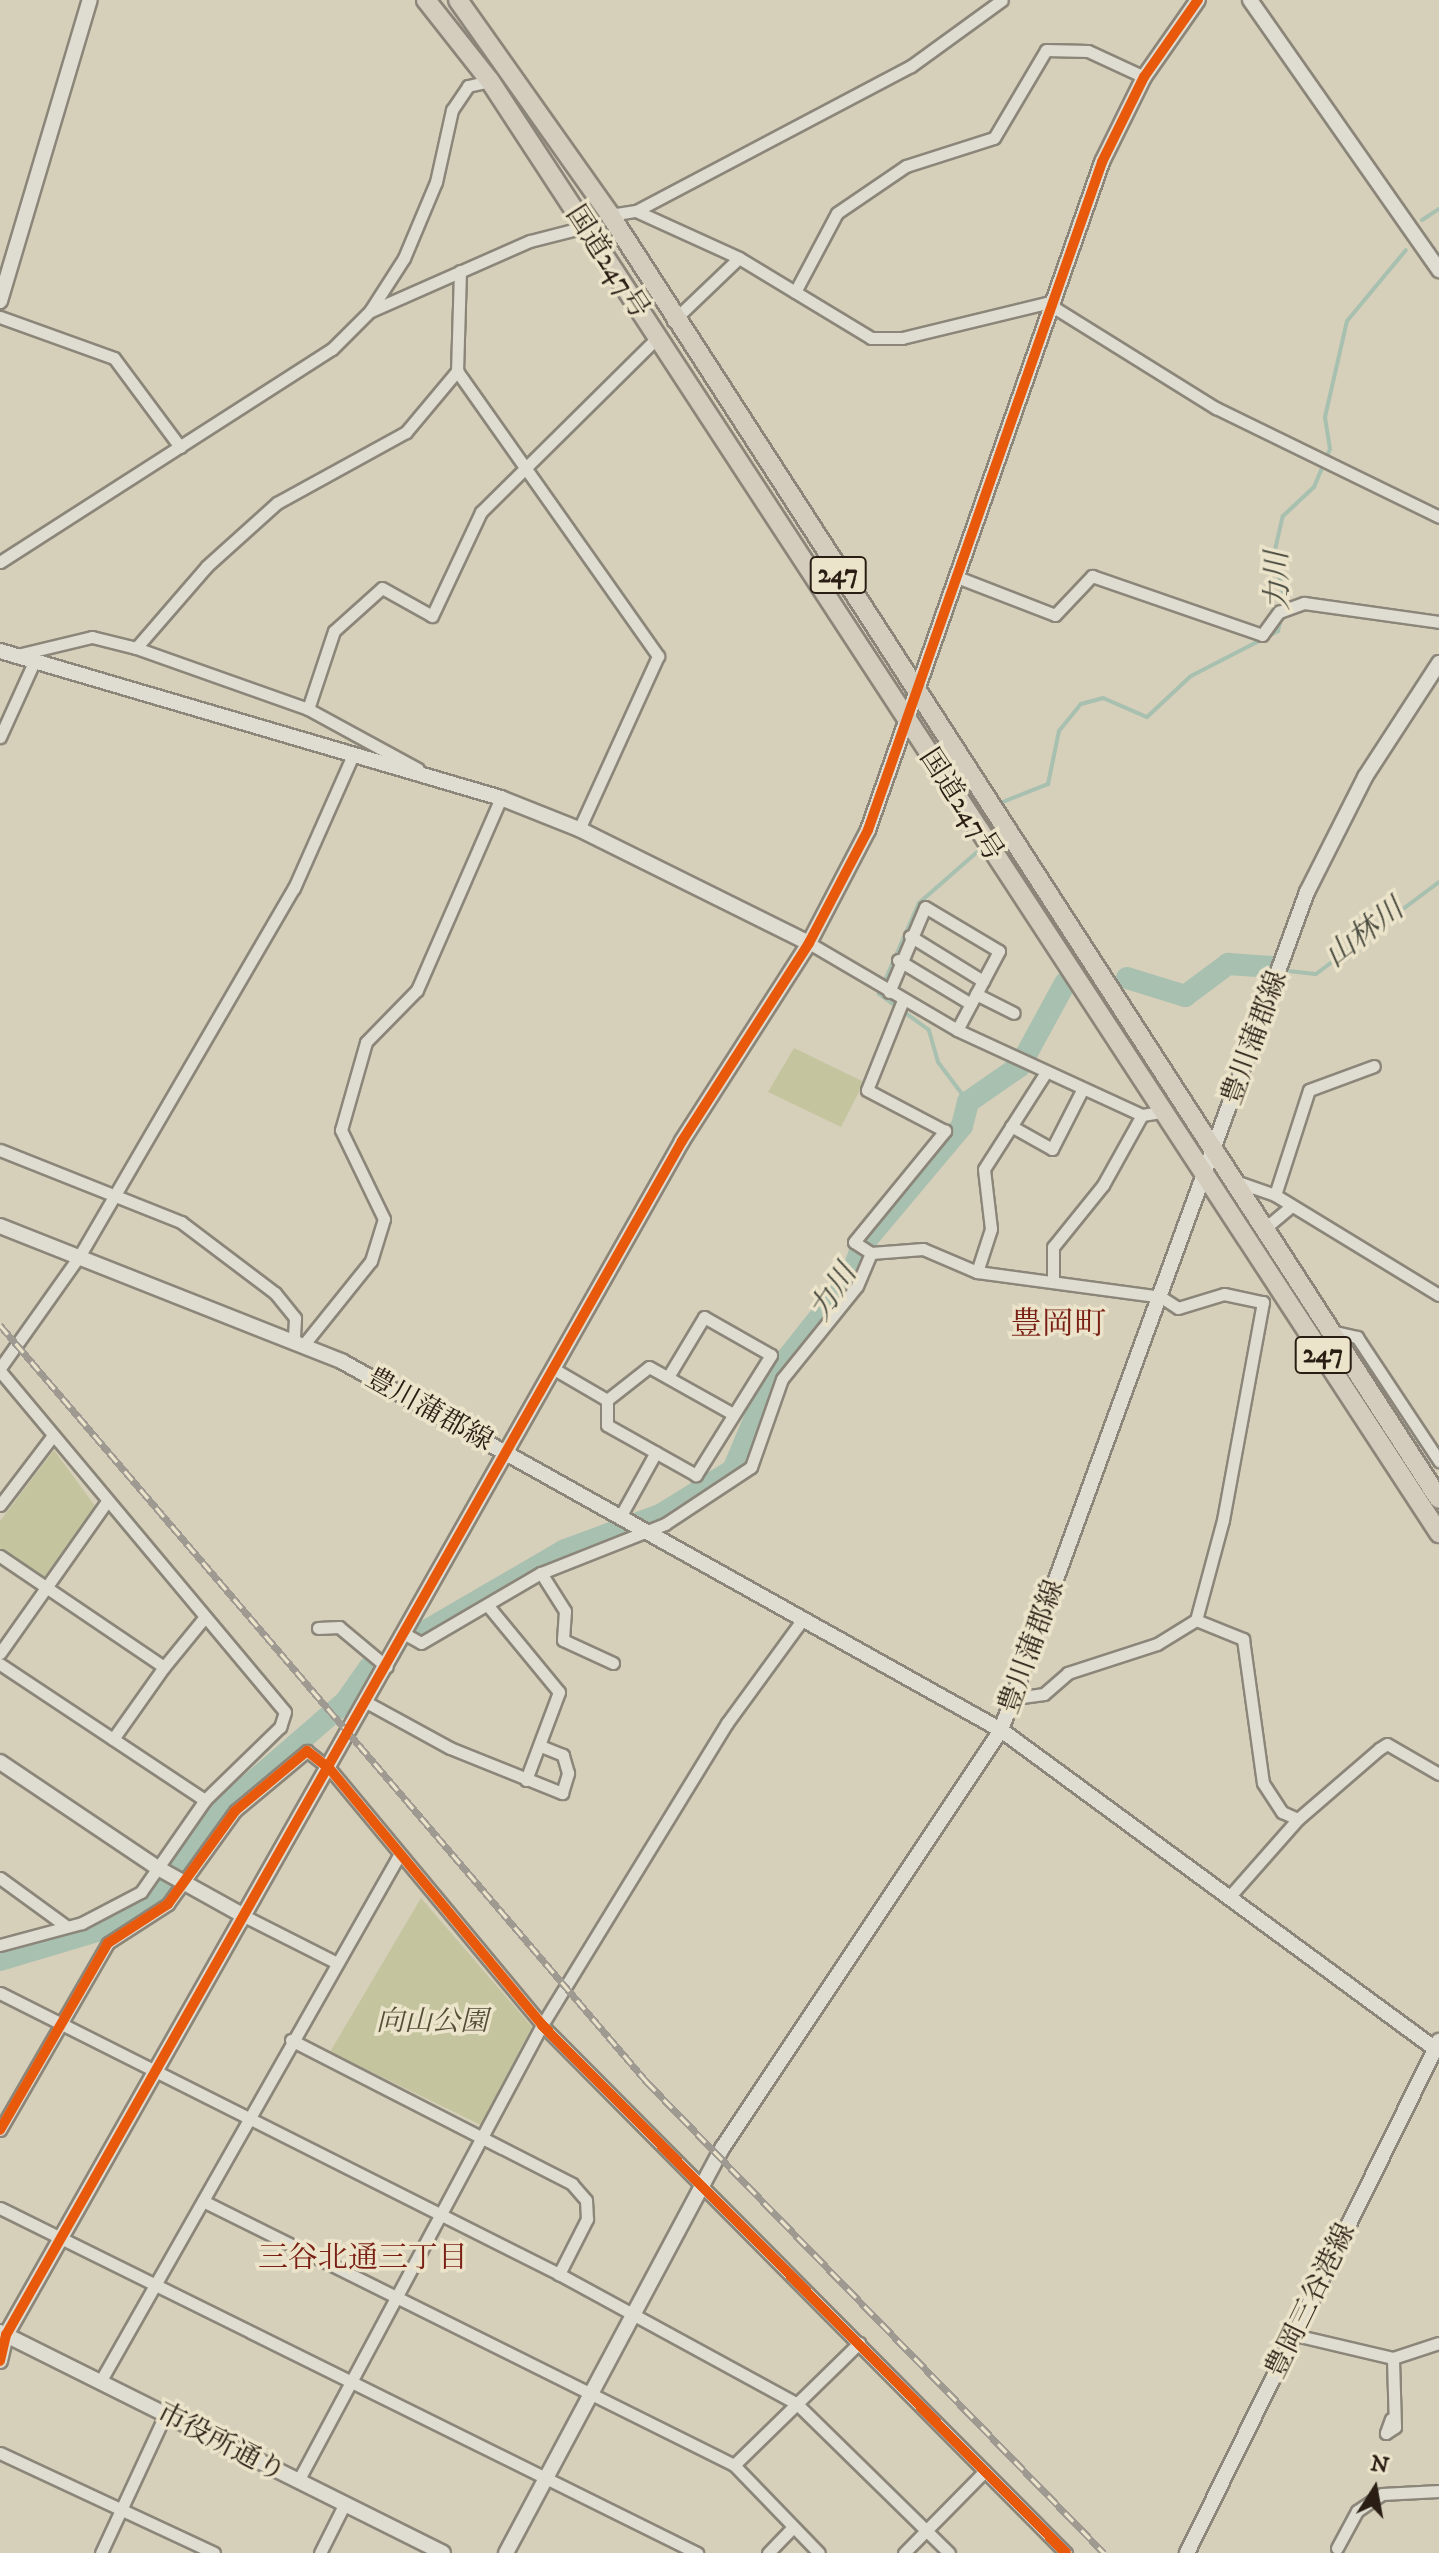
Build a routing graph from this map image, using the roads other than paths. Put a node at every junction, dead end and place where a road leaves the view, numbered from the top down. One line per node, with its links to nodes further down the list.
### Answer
1 (90, 0): 17 (street)
2 (426, 0): 7 (highway, 国道247号 / 247)
3 (1002, 0): 10 (street)
4 (1198, 0): 8 (street)
5 (1250, 0): 14 (street)
6 (462, 1): 7 (street); 11 (highway, 国道247号 / 247)
7 (444, 19): 9 (highway, 国道247号 / 247)
8 (1144, 77): 16 (street); 18 (street)
9 (490, 81): 12 (highway, 国道247号 / 247); 19 (street)
10 (636, 211): 11 (street); 13 (street)
11 (610, 215): 21 (highway, 国道247号 / 247)
12 (585, 227): 15 (street); 22 (highway, 国道247号 / 247)
13 (739, 258): 16 (street); 21 (street)
14 (1439, 270)
15 (460, 271): 19 (street); 23 (street)
16 (795, 292): 18 (street)
17 (0, 301)
18 (1047, 303): 26 (street); 28 (street)
19 (370, 311): 24 (street)
20 (0, 317): 24 (street)
21 (672, 321): 35 (highway, 国道247号 / 247)
22 (656, 339): 25 (street); 37 (highway, 国道247号 / 247)
23 (457, 371): 25 (street); 30 (street)
24 (180, 447): 27 (street)
25 (523, 467): 36 (street); 42 (street)
26 (1439, 517)
27 (0, 562)
28 (957, 577): 29 (street); 35 (street)
29 (1439, 622)
30 (136, 648): 32 (street); 36 (street)
31 (0, 651): 32 (street)
32 (16, 656): 33 (street)
33 (34, 662): 38 (street); 39 (street)
34 (1439, 663): 59 (street, 豊川蒲郡線)
35 (916, 694): 37 (street); 59 (highway, 国道247号 / 247)
36 (308, 709): 40 (street)
37 (905, 718): 44 (street); 55 (highway, 国道247号 / 247)
38 (0, 737)
39 (352, 757): 40 (street); 62 (street)
40 (426, 773): 41 (street)
41 (501, 798): 42 (street); 74 (street)
42 (579, 829): 44 (street)
43 (910, 936): 45 (street); 46 (street); 46 (street)
44 (809, 943): 47 (street); 75 (street)
45 (898, 960): 47 (street); 48 (street)
46 (983, 981): 48 (street)
47 (883, 988): 49 (street)
48 (974, 999): 50 (street); 51 (street)
49 (901, 1007): 51 (street); 67 (street)
50 (1014, 1013)
51 (957, 1030): 53 (street)
52 (1374, 1066): 63 (street)
53 (1046, 1072): 54 (street); 57 (street)
54 (1082, 1090): 56 (street); 57 (street)
55 (1161, 1112): 56 (street); 60 (highway, 国道247号 / 247)
56 (1142, 1115): 70 (street)
57 (1011, 1126): 69 (street)
58 (0, 1150): 62 (street)
59 (1214, 1152): 60 (street, 豊川蒲郡線); 61 (highway, 国道247号 / 247)
60 (1206, 1178): 72 (street, 豊川蒲郡線); 89 (highway, 国道247号 / 247)
61 (1232, 1180): 63 (street); 66 (highway, 国道247号 / 247)
62 (112, 1192): 68 (street); 74 (street)
63 (1275, 1195): 64 (street)
64 (1291, 1206): 66 (street); 71 (street)
65 (0, 1226): 68 (street, 豊川蒲郡線)
66 (1264, 1229): 73 (highway, 国道247号 / 247)
67 (865, 1250): 69 (street); 88 (street)
68 (80, 1255): 74 (street, 豊川蒲郡線); 76 (street)
69 (977, 1272): 70 (street)
70 (1053, 1282): 72 (street)
71 (1439, 1295)
72 (1161, 1297): 96 (street); 104 (street, 豊川蒲郡線)
73 (1330, 1331): 83 (street); 84 (highway, 国道247号 / 247)
74 (299, 1340): 82 (street, 豊川蒲郡線)
75 (554, 1369): 78 (street); 82 (street)
76 (0, 1370): 80 (street)
77 (668, 1377): 78 (street); 79 (street); 79 (street)
78 (607, 1400): 81 (street)
79 (733, 1414): 81 (street)
80 (51, 1438): 85 (street); 86 (street)
81 (656, 1452): 87 (street)
82 (507, 1453): 87 (street, 豊川蒲郡線); 98 (street)
83 (1439, 1461)
84 (1439, 1499)
85 (106, 1503): 92 (street); 94 (street)
86 (0, 1505)
87 (623, 1520): 88 (street, 豊川蒲郡線)
88 (645, 1531): 91 (street); 95 (street, 豊川蒲郡線)
89 (1439, 1533)
90 (0, 1556): 92 (street)
91 (541, 1573): 93 (street); 100 (street)
92 (46, 1587): 99 (street); 102 (street)
93 (489, 1607): 98 (street); 108 (street)
94 (204, 1618): 102 (street); 113 (street)
95 (802, 1620): 106 (street, 豊川蒲郡線); 126 (street)
96 (1196, 1620): 104 (street); 114 (street)
97 (318, 1628): 103 (street)
98 (405, 1634): 103 (street)
99 (0, 1653)
100 (613, 1663)
101 (0, 1664): 107 (street)
102 (164, 1667): 107 (street)
103 (387, 1667): 105 (street)
104 (1014, 1698): 106 (street, 豊川蒲郡線)
105 (366, 1702): 110 (street); 112 (street)
106 (1001, 1730): 119 (street, 豊岡三谷港線); 135 (street)
107 (113, 1739): 113 (street)
108 (541, 1746): 112 (street); 112 (street)
109 (0, 1762): 116 (street)
110 (329, 1768): 115 (street); 118 (street); 120 (street)
111 (1439, 1774): 114 (street)
112 (526, 1780)
113 (205, 1800): 116 (street)
114 (1298, 1819): 119 (street)
115 (398, 1857): 123 (street); 126 (street)
116 (156, 1867): 118 (street); 121 (street)
117 (0, 1878): 121 (street)
118 (180, 1882): 120 (street); 125 (street)
119 (1230, 1896): 128 (street, 豊岡三谷港線)
120 (244, 1916): 123 (street); 129 (street)
121 (66, 1926): 122 (street)
122 (0, 1945)
123 (337, 1963): 127 (street)
124 (0, 1993): 125 (street)
125 (60, 2025): 129 (street); 131 (street)
126 (542, 2025): 134 (street); 135 (street)
127 (291, 2040): 132 (street); 134 (street)
128 (1436, 2044): 145 (street, 豊岡三谷港線)
129 (155, 2072): 132 (street); 139 (street)
130 (0, 2103): 131 (street)
131 (12, 2109): 133 (street)
132 (249, 2119): 136 (street); 138 (street)
133 (0, 2130)
134 (484, 2136): 138 (street); 140 (street)
135 (704, 2181): 143 (street); 146 (street)
136 (205, 2202): 141 (street); 142 (street)
137 (0, 2208): 139 (street)
138 (439, 2217): 140 (street); 142 (street)
139 (61, 2238): 141 (street); 144 (street)
140 (559, 2274): 143 (street)
141 (156, 2285): 150 (street); 151 (street)
142 (396, 2298): 151 (street); 152 (street)
143 (633, 2313): 152 (street); 153 (street)
144 (3, 2333): 149 (street); 150 (street, 市役所通り)
145 (1295, 2335): 148 (street); 178 (street, 豊岡三谷港線)
146 (859, 2343): 153 (street); 158 (street)
147 (1439, 2343): 148 (street)
148 (1393, 2358): 155 (street)
149 (0, 2361)
150 (100, 2382): 154 (street, 市役所通り)
151 (349, 2383): 159 (street); 160 (street)
152 (589, 2394): 157 (street); 159 (street)
153 (796, 2403): 157 (street); 165 (street)
154 (165, 2415): 160 (street, 市役所通り); 163 (street)
155 (1391, 2419)
156 (0, 2453): 163 (street)
157 (734, 2465): 164 (street)
158 (985, 2471): 165 (street); 177 (street)
159 (546, 2477): 171 (street); 172 (street)
160 (298, 2481): 162 (street, 市役所通り)
161 (1439, 2491): 166 (street)
162 (344, 2505): 169 (street); 170 (street, 市役所通り)
163 (122, 2509): 167 (street); 168 (street)
164 (792, 2528): 173 (street); 174 (street)
165 (926, 2531): 175 (street); 176 (street)
166 (1337, 2548)
167 (101, 2553)
168 (214, 2553)
169 (320, 2553)
170 (443, 2553)
171 (506, 2553)
172 (697, 2553)
173 (768, 2553)
174 (819, 2553)
175 (904, 2553)
176 (949, 2553)
177 (1066, 2553)
178 (1187, 2553)

